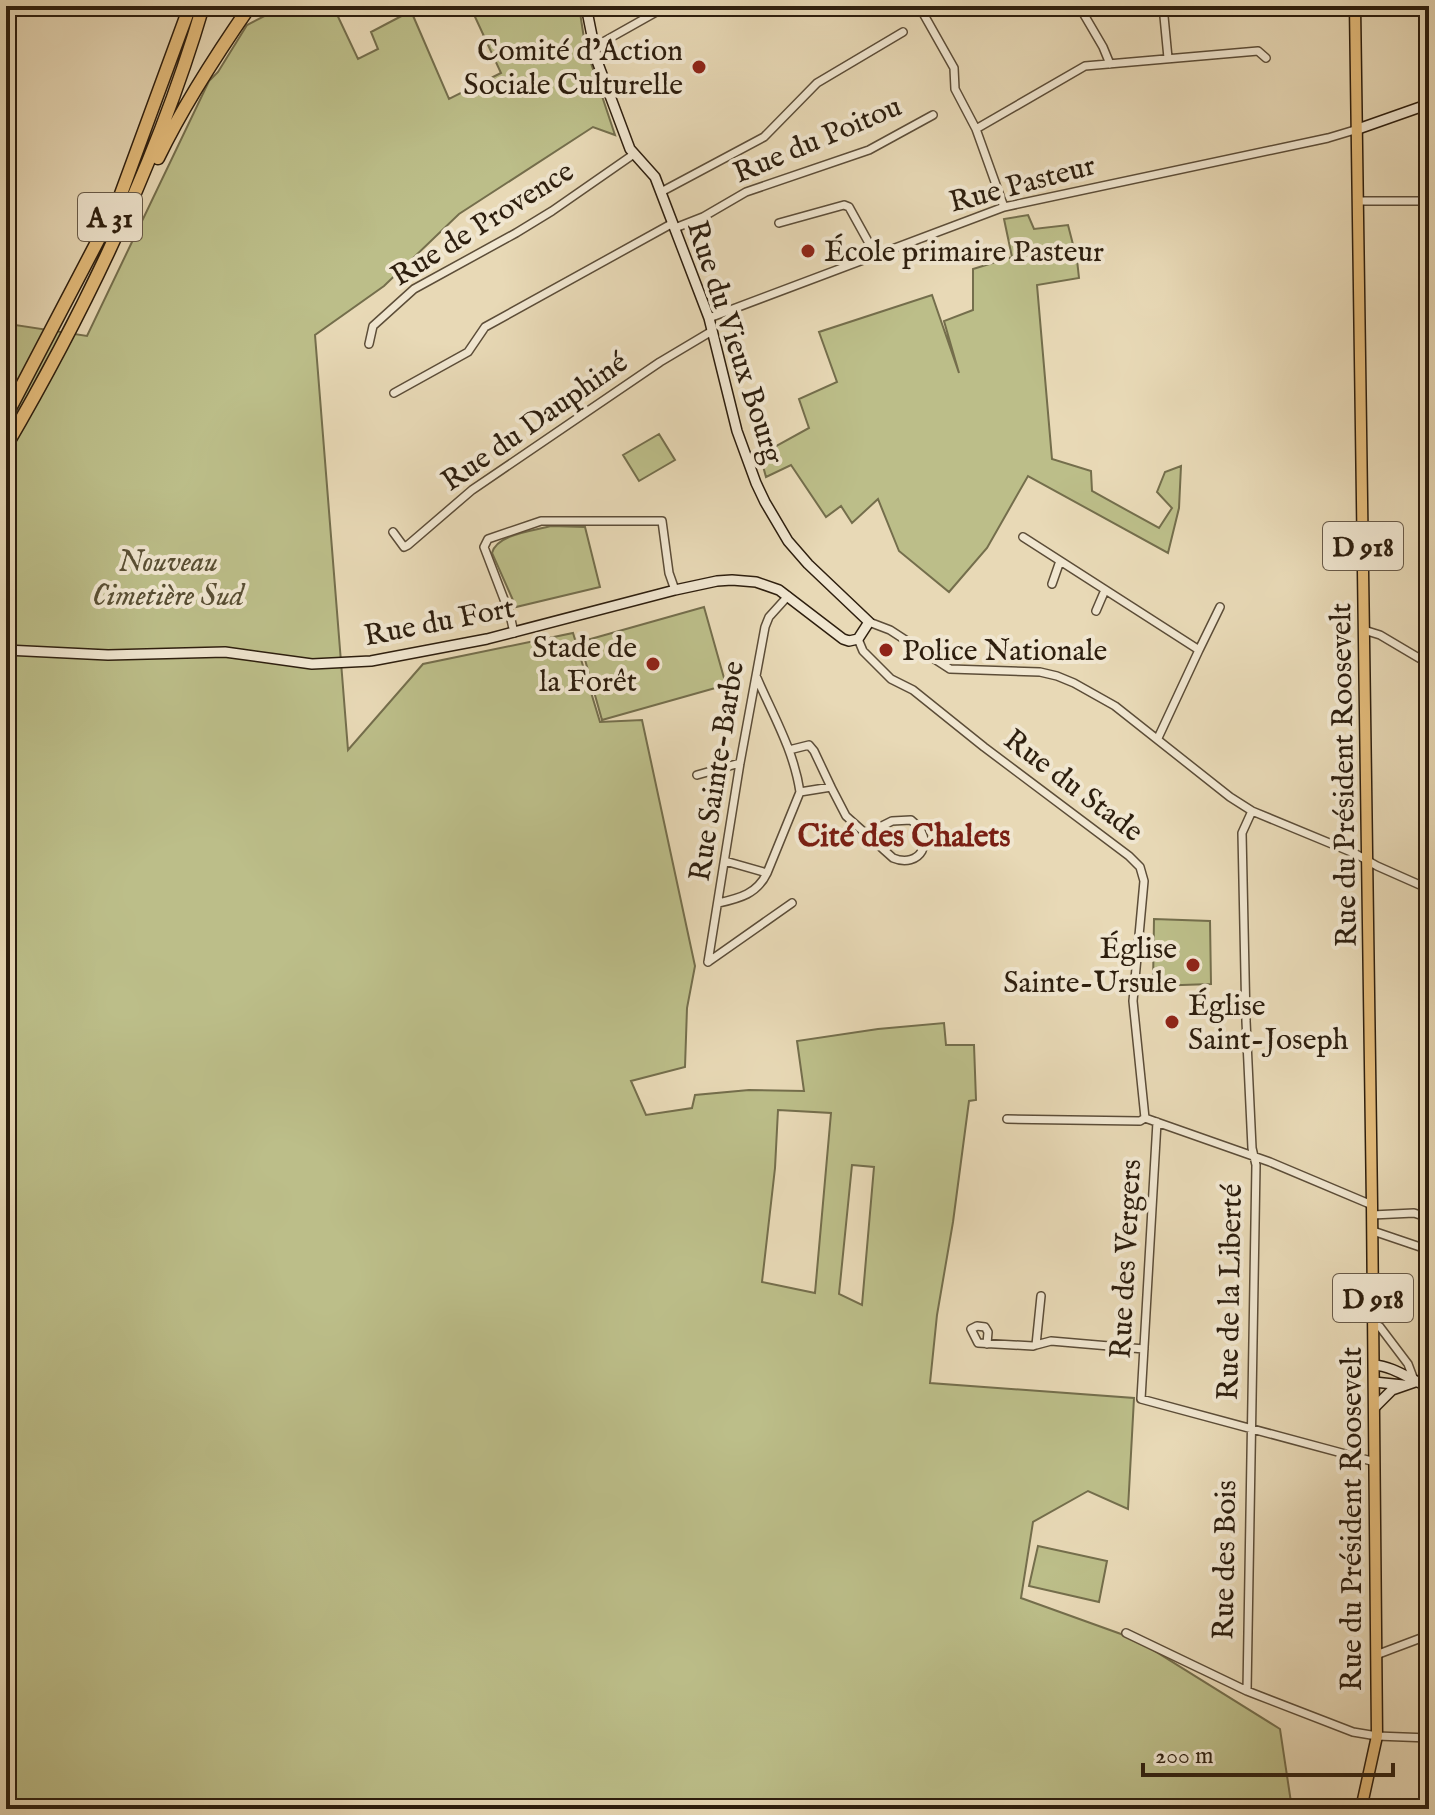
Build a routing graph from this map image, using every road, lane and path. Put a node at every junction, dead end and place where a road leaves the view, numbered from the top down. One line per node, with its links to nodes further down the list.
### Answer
1 (190, 6): 32 (highway, A 31)
2 (203, 6): 20 (highway, A 31)
3 (250, 6): 20 (highway)
4 (586, 6): 11 (street, Rue du Vieux Bourg)
5 (667, 6): 11 (street)
6 (919, 6): 17 (street)
7 (1079, 6): 14 (street)
8 (1163, 6): 12 (street)
9 (1355, 6): 18 (main road, Rue du Président Roosevelt / D 918)
10 (903, 32): 21 (street)
11 (593, 43): 19 (street, Rue du Vieux Bourg)
12 (1168, 58): 13 (street); 14 (street)
13 (1266, 58)
14 (1110, 64): 17 (street)
15 (1429, 104): 18 (street)
16 (933, 115): 26 (street, Rue du Poitou)
17 (976, 129): 24 (street)
18 (1358, 129): 22 (main road, Rue du Président Roosevelt / D 918); 24 (street, Rue Pasteur)
19 (634, 154): 21 (street, Rue du Vieux Bourg); 30 (street, Rue de Provence)
20 (139, 182): 33 (highway, A 31)
21 (661, 192): 26 (street, Rue du Vieux Bourg)
22 (1359, 201): 23 (street); 44 (main road, Rue du Président Roosevelt / D 918)
23 (1429, 201)
24 (1004, 207): 27 (street, Rue Pasteur)
25 (779, 223): 27 (street)
26 (674, 226): 28 (street, Rue du Vieux Bourg); 31 (street, Rue du Poitou)
27 (875, 254): 28 (street, Rue Pasteur)
28 (709, 318): 29 (street, Rue du Vieux Bourg)
29 (712, 331): 34 (street, Rue du Dauphiné); 43 (street, Rue du Vieux Bourg)
30 (369, 344)
31 (394, 393)
32 (6, 416)
33 (6, 446)
34 (393, 532)
35 (1023, 537): 36 (street)
36 (1060, 561): 37 (street); 39 (street)
37 (1052, 584)
38 (675, 590): 40 (street, Rue du Fort); 45 (street, Rue du Fort); 45 (street)
39 (1105, 590): 42 (street); 48 (street)
40 (788, 596): 46 (street, Rue du Fort); 50 (street, Rue Sainte-Barbe)
41 (1220, 607): 48 (street)
42 (1096, 611)
43 (869, 622): 46 (street); 51 (street)
44 (1364, 630): 49 (street); 60 (main road, Rue du Président Roosevelt / D 918)
45 (514, 633): 47 (street, Rue du Fort)
46 (858, 639): 65 (street, Rue du Stade)
47 (6, 650)
48 (1199, 650): 51 (street)
49 (1429, 664)
50 (756, 675): 52 (street); 53 (street, Rue Sainte-Barbe)
51 (1158, 738): 57 (street)
52 (789, 750): 55 (street); 56 (street)
53 (740, 763): 54 (street); 59 (street, Rue Sainte-Barbe)
54 (697, 775)
55 (831, 787): 56 (street); 58 (street)
56 (800, 792): 61 (street)
57 (1252, 811): 60 (street); 68 (street, Rue de la Liberté)
58 (868, 833): 58 (street)
59 (725, 861): 61 (street); 63 (street, Rue Sainte-Barbe)
60 (1368, 861): 62 (street); 69 (main road, Rue du Président Roosevelt / D 918)
61 (767, 873): 63 (street)
62 (1429, 889)
63 (719, 903): 64 (street, Rue Sainte-Barbe)
64 (792, 903)
65 (1145, 1118): 66 (street); 67 (street)
66 (1007, 1119)
67 (1157, 1122): 68 (street); 77 (street, Rue des Vergers)
68 (1255, 1156): 69 (street); 84 (street, Rue de la Liberté)
69 (1372, 1210): 70 (street); 71 (main road, Rue du Président Roosevelt / D 918)
70 (1429, 1218)
71 (1373, 1231): 72 (street); 74 (main road, Rue du Président Roosevelt / D 918)
72 (1429, 1250)
73 (1041, 1296): 76 (street)
74 (1374, 1324): 78 (main road, Rue du Président Roosevelt / D 918); 80 (street)
75 (987, 1344): 76 (street)
76 (1036, 1345): 77 (street)
77 (1144, 1349): 84 (street, Rue des Vergers)
78 (1374, 1365): 79 (main road, Rue du Président Roosevelt / D 918); 80 (street)
79 (1374, 1382): 81 (street); 83 (main road, Rue du Président Roosevelt / D 918)
80 (1415, 1382): 81 (street); 82 (street)
81 (1403, 1385): 83 (street)
82 (1429, 1387)
83 (1374, 1408): 85 (main road, Rue du Président Roosevelt / D 918)
84 (1251, 1429): 85 (street); 89 (street, Rue des Bois)
85 (1375, 1462): 88 (main road, Rue du Président Roosevelt / D 918)
86 (1126, 1633): 89 (street)
87 (1429, 1635): 88 (street)
88 (1376, 1655): 90 (main road, Rue du Président Roosevelt / D 918)
89 (1247, 1691): 90 (street)
90 (1377, 1736): 91 (street); 92 (main road, D 918)
91 (1429, 1738)
92 (1361, 1809)

